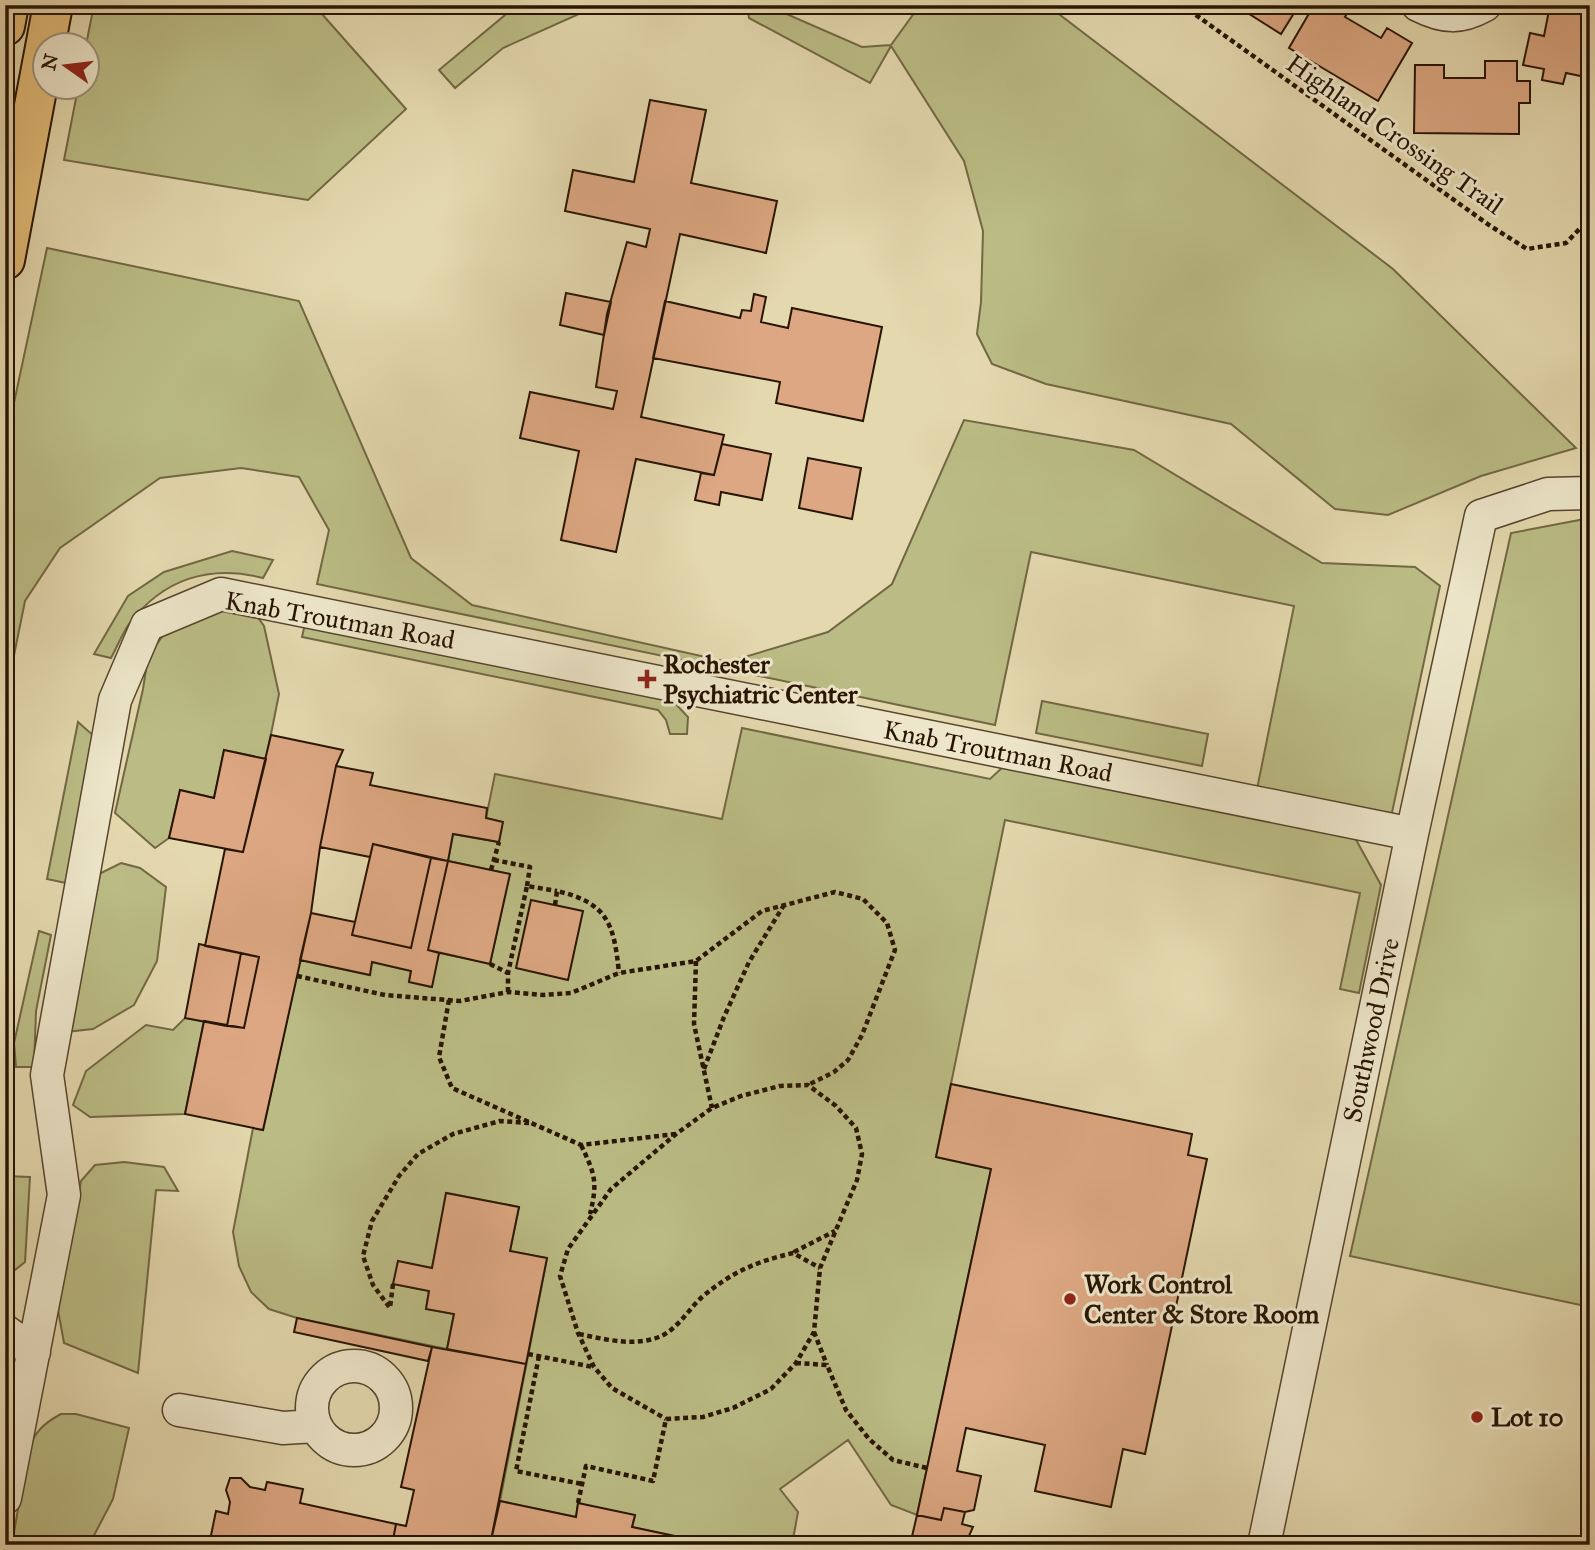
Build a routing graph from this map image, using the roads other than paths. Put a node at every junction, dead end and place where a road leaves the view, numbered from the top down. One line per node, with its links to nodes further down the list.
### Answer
1 (9, 5): 5 (main road)
2 (53, 5): 6 (main road)
3 (1418, 5): 4 (street)
4 (1485, 5)
5 (5, 26)
6 (12, 194): 7 (main road)
7 (5, 260)
8 (1590, 493): 9 (street, Southwood Drive)
9 (1412, 834): 11 (street, Knab Troutman Road); 15 (street, Southwood Drive)
10 (5, 1331): 11 (street)
11 (34, 1352): 14 (street, Knab Troutman Road)
12 (179, 1410): 13 (street)
13 (316, 1426)
14 (5, 1498)
15 (1264, 1545)

